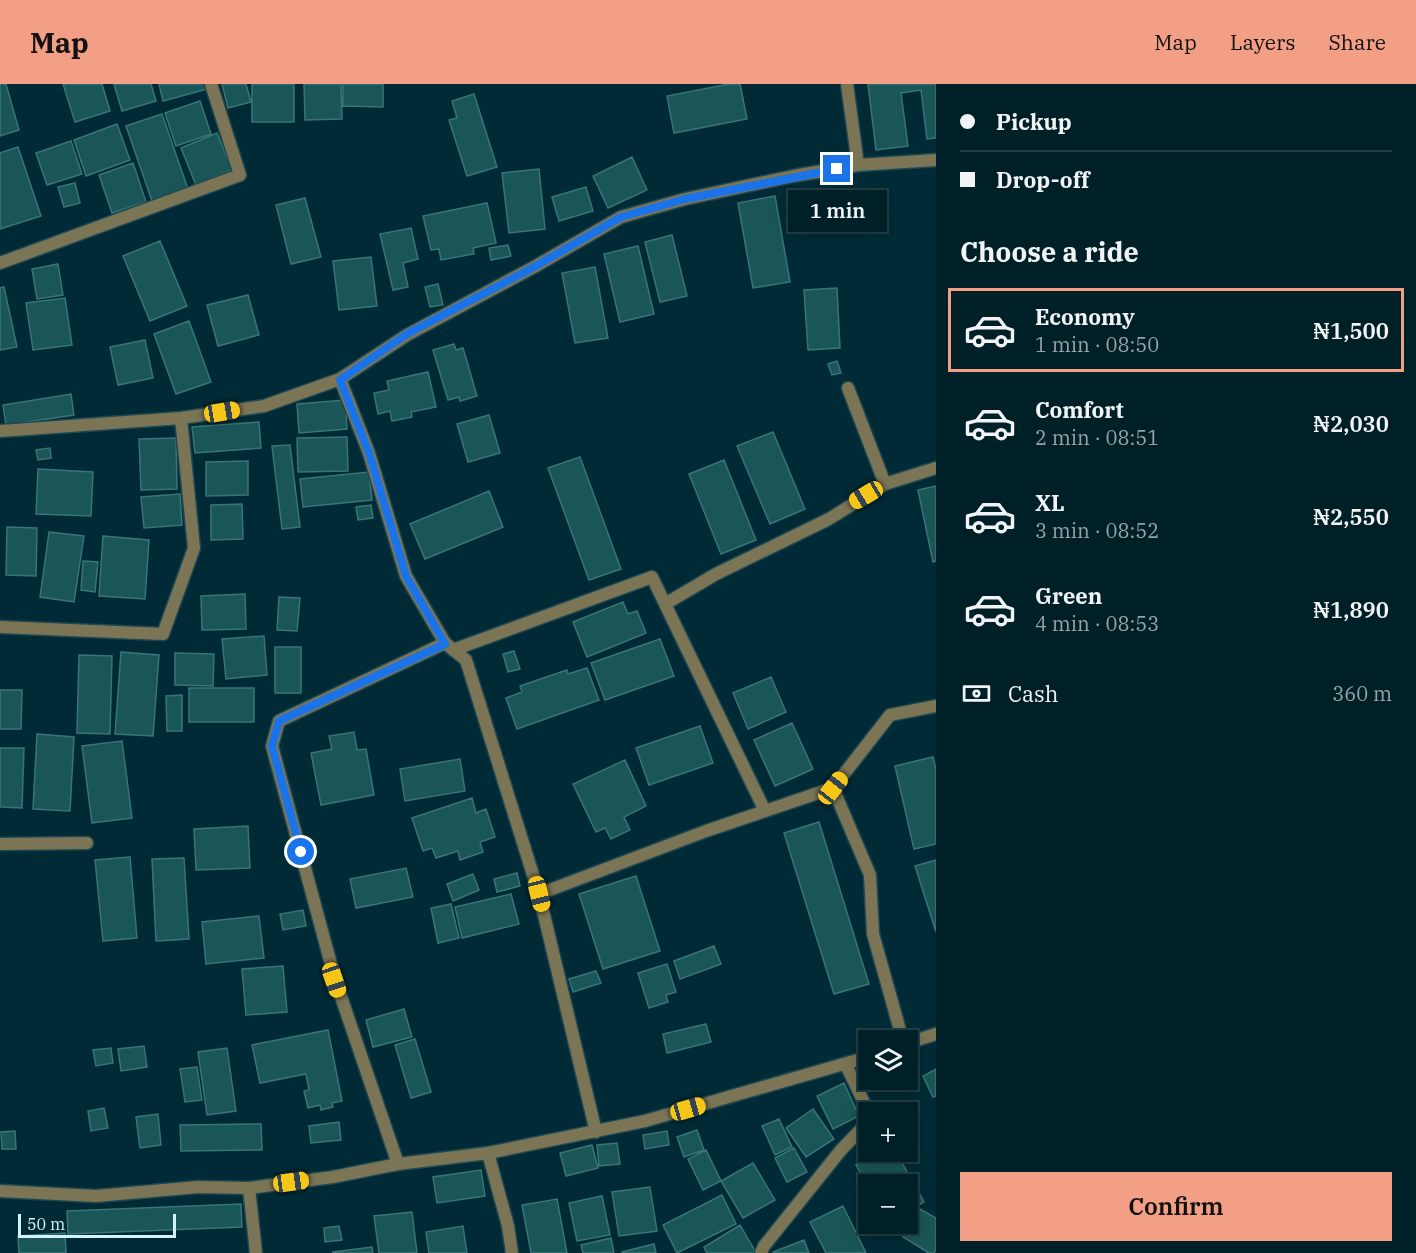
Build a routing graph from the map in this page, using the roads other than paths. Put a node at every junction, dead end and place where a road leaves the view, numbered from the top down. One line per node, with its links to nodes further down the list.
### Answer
1 (211, 84): 5 (street)
2 (847, 84): 4 (street)
3 (936, 160): 4 (street)
4 (858, 165): 6 (street)
5 (0, 263)
6 (340, 380): 8 (street); 14 (street)
7 (848, 388): 11 (street)
8 (181, 418): 9 (street); 13 (street)
9 (0, 431)
10 (936, 468): 11 (street)
11 (885, 484): 12 (street)
12 (665, 604): 14 (street); 17 (street)
13 (0, 627)
14 (449, 647): 20 (street); 30 (street)
15 (936, 706): 16 (street)
16 (833, 788): 17 (street); 21 (street)
17 (765, 811): 20 (street)
18 (87, 843): 19 (street)
19 (0, 844)
20 (539, 894): 27 (street)
21 (900, 1030)
22 (936, 1034): 23 (street)
23 (918, 1040)
24 (858, 1061): 25 (street)
25 (846, 1065): 26 (street); 27 (street)
26 (864, 1102)
27 (596, 1132): 29 (street)
28 (858, 1132): 35 (street)
29 (488, 1153): 30 (street); 34 (street)
30 (398, 1164): 31 (street)
31 (249, 1188): 32 (street); 33 (street)
32 (0, 1191)
33 (256, 1253)
34 (512, 1253)
35 (761, 1253)

